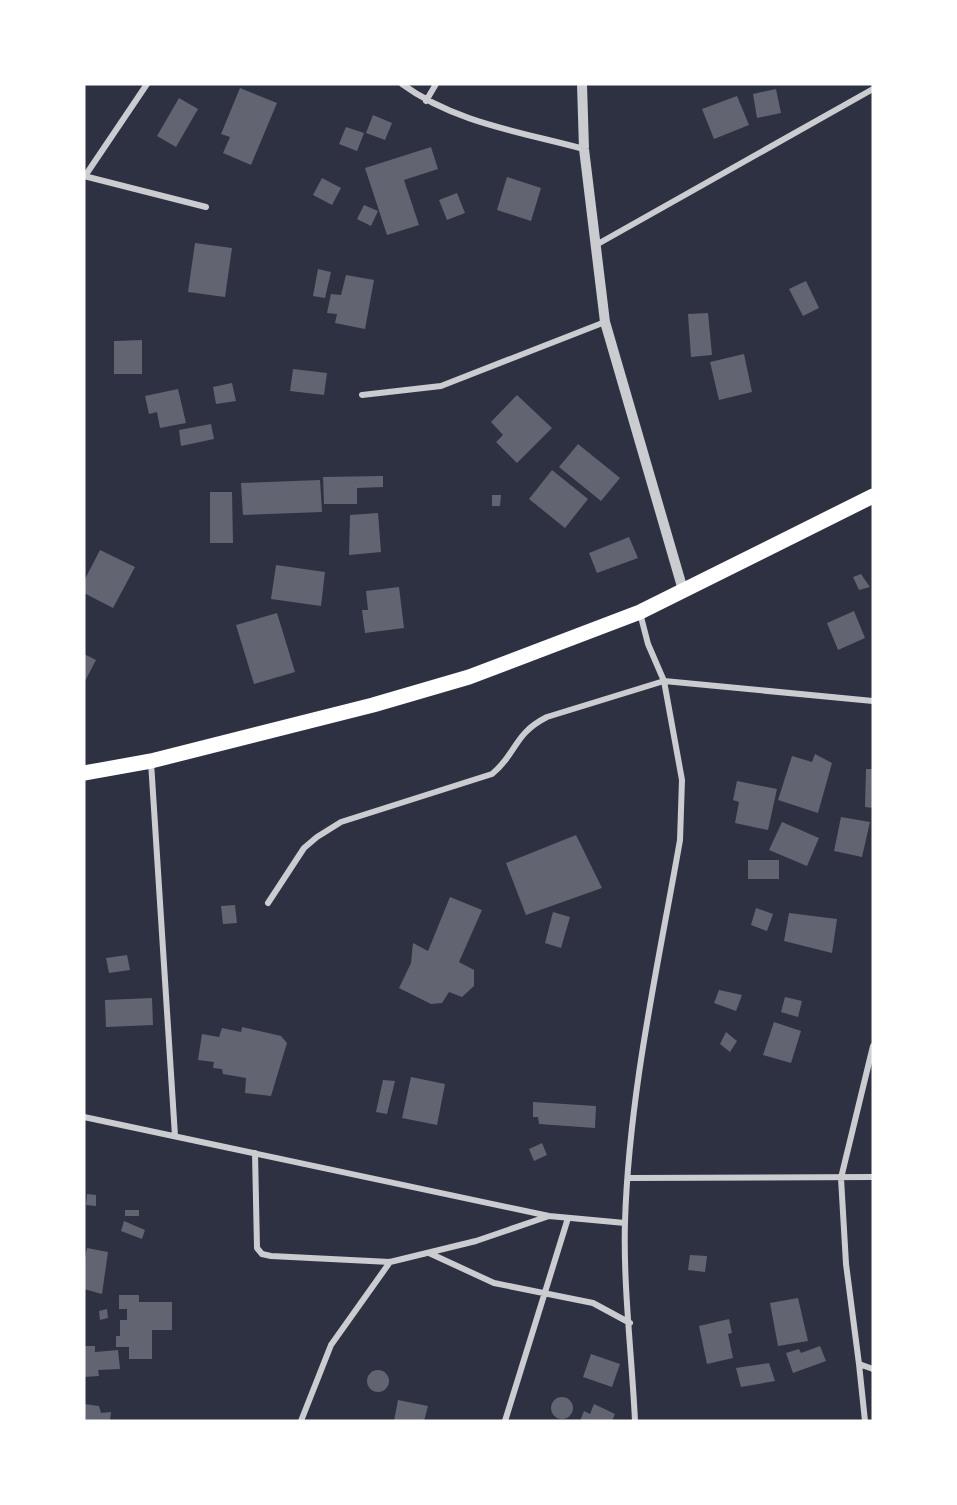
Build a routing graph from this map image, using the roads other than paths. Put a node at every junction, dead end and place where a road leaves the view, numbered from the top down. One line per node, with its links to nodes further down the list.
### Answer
1 (147, 84): 8 (street)
2 (402, 84): 6 (street)
3 (436, 84): 6 (street)
4 (582, 84): 7 (street)
5 (873, 89): 10 (street)
6 (426, 101): 7 (street)
7 (584, 149): 10 (street)
8 (84, 176): 9 (street)
9 (206, 207)
10 (595, 246): 11 (street)
11 (605, 322): 12 (street); 14 (street)
12 (362, 395)
13 (873, 496): 14 (main road)
14 (683, 590): 15 (main road)
15 (640, 612): 16 (street); 18 (main road)
16 (664, 681): 17 (street); 20 (street); 26 (street)
17 (873, 701)
18 (151, 761): 19 (main road); 23 (street)
19 (84, 773)
20 (268, 903)
21 (873, 1047): 27 (street)
22 (84, 1117): 23 (street)
23 (175, 1136): 24 (street)
24 (255, 1153): 28 (street); 32 (street)
25 (873, 1177): 27 (street)
26 (628, 1178): 27 (street); 30 (street)
27 (841, 1178): 35 (street)
28 (549, 1216): 29 (street); 31 (street)
29 (568, 1218): 30 (street); 33 (street)
30 (625, 1223): 34 (street)
31 (429, 1252): 32 (street); 33 (street)
32 (390, 1262): 37 (street)
33 (544, 1294): 34 (street); 38 (street)
34 (630, 1323): 39 (street)
35 (859, 1364): 36 (street); 40 (street)
36 (873, 1369)
37 (301, 1421)
38 (505, 1421)
39 (636, 1421)
40 (865, 1421)

